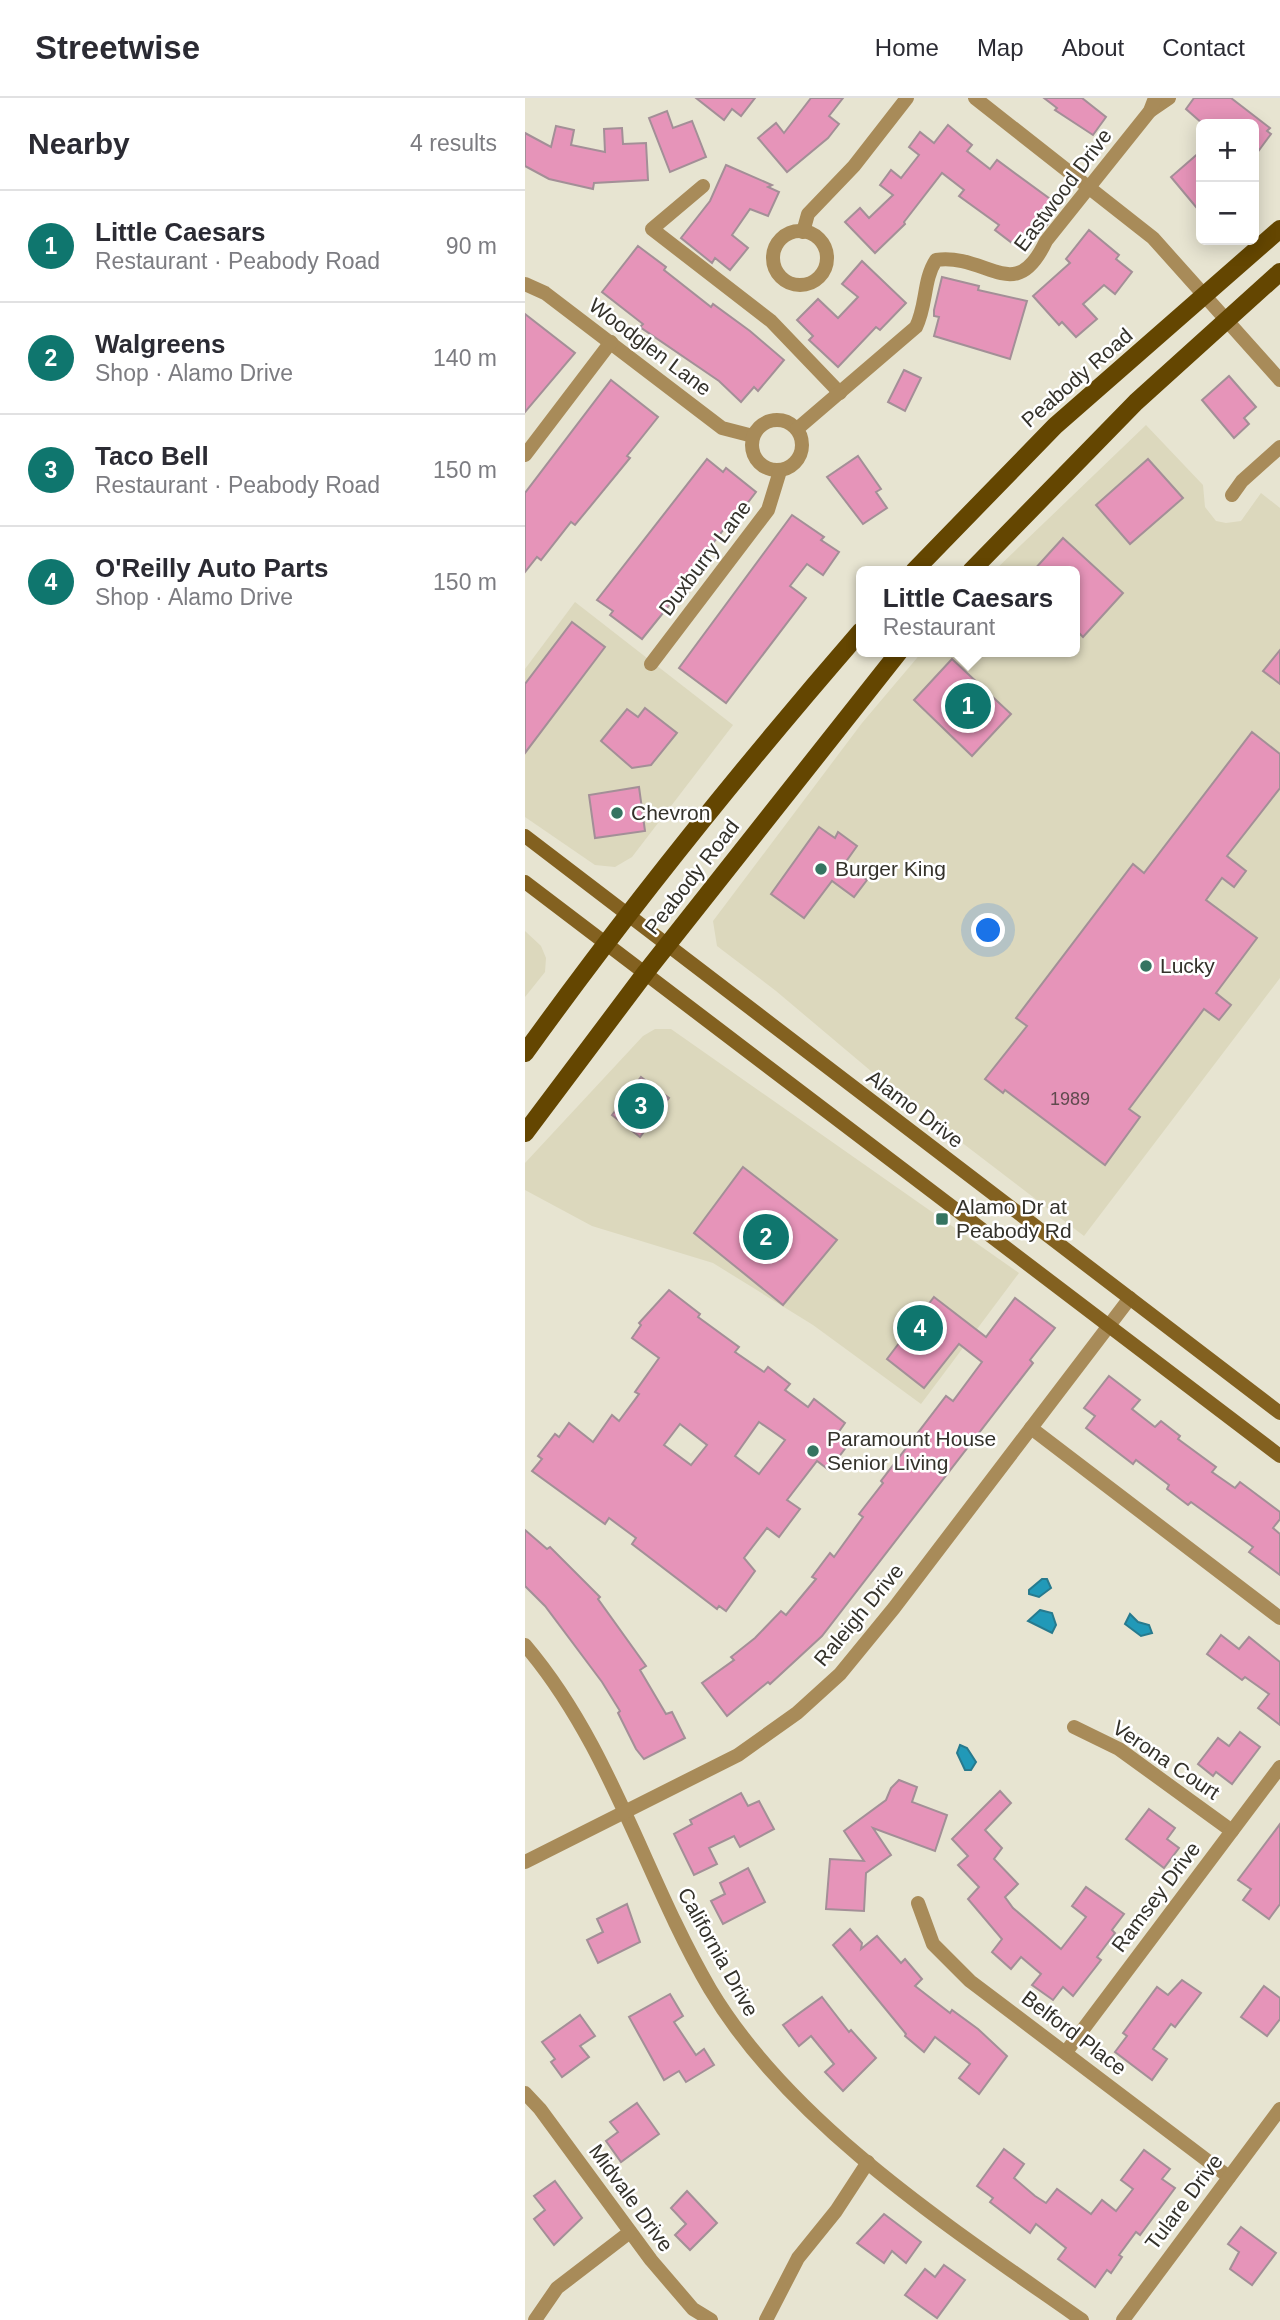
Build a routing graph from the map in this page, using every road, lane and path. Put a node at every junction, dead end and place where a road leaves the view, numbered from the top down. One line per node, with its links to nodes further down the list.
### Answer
1 (907, 98): 8 (street)
2 (975, 98): 6 (street)
3 (1170, 98): 4 (street, Eastwood Drive)
4 (1152, 105): 6 (street, Eastwood Drive)
5 (703, 186): 15 (street)
6 (1092, 187): 11 (street); 15 (street, Eastwood Drive)
7 (1280, 229): 11 (main road, Peabody Road)
8 (803, 232)
9 (1280, 272): 12 (main road)
10 (525, 284): 13 (street, Woodglen Lane)
11 (1203, 296): 12 (street); 22 (main road, Peabody Road)
12 (1226, 321): 14 (street); 23 (main road)
13 (611, 342): 17 (street, Woodglen Lane); 19 (street)
14 (1280, 380)
15 (840, 393): 16 (street, Eastwood Drive)
16 (797, 429): 17 (street); 20 (street)
17 (753, 436): 20 (street)
18 (1280, 447): 21 (street)
19 (525, 455)
20 (780, 471): 26 (street, Duxburry Lane)
21 (1232, 495)
22 (919, 566)
23 (976, 566)
24 (856, 637): 29 (main road, Peabody Road)
25 (895, 657): 31 (main road, Peabody Road)
26 (651, 664)
27 (525, 836): 29 (main road, Alamo Drive)
28 (525, 882): 30 (main road)
29 (629, 913): 30 (main road, Peabody Road); 31 (main road, Alamo Drive)
30 (605, 941): 32 (main road); 33 (main road, Peabody Road)
31 (669, 944): 32 (main road, Peabody Road); 35 (main road, Alamo Drive)
32 (646, 972): 34 (main road, Peabody Road); 36 (main road)
33 (525, 1053)
34 (525, 1133)
35 (1130, 1298): 36 (street, Raleigh Drive); 37 (main road, Alamo Drive)
36 (1109, 1325): 38 (street, Raleigh Drive); 39 (main road)
37 (1280, 1413)
38 (1031, 1428): 40 (street); 44 (street, Raleigh Drive)
39 (1280, 1456)
40 (1280, 1618)
41 (525, 1645): 44 (street, California Drive)
42 (1074, 1727): 45 (street, Verona Court)
43 (1280, 1768): 45 (street, Ramsey Drive)
44 (624, 1812): 46 (street, Raleigh Drive); 51 (street, California Drive)
45 (1232, 1831): 48 (street, Ramsey Drive)
46 (525, 1862)
47 (918, 1903): 48 (street, Belford Place)
48 (1066, 2052): 52 (street, Belford Place)
49 (525, 2093): 53 (street, Midvale Drive)
50 (1280, 2109): 52 (street, Tulare Drive)
51 (868, 2162): 56 (street); 57 (street, California Drive)
52 (1229, 2177): 58 (street, Tulare Drive)
53 (630, 2232): 54 (street); 55 (street, Midvale Drive)
54 (535, 2320)
55 (711, 2320)
56 (766, 2320)
57 (1082, 2320)
58 (1123, 2320)

